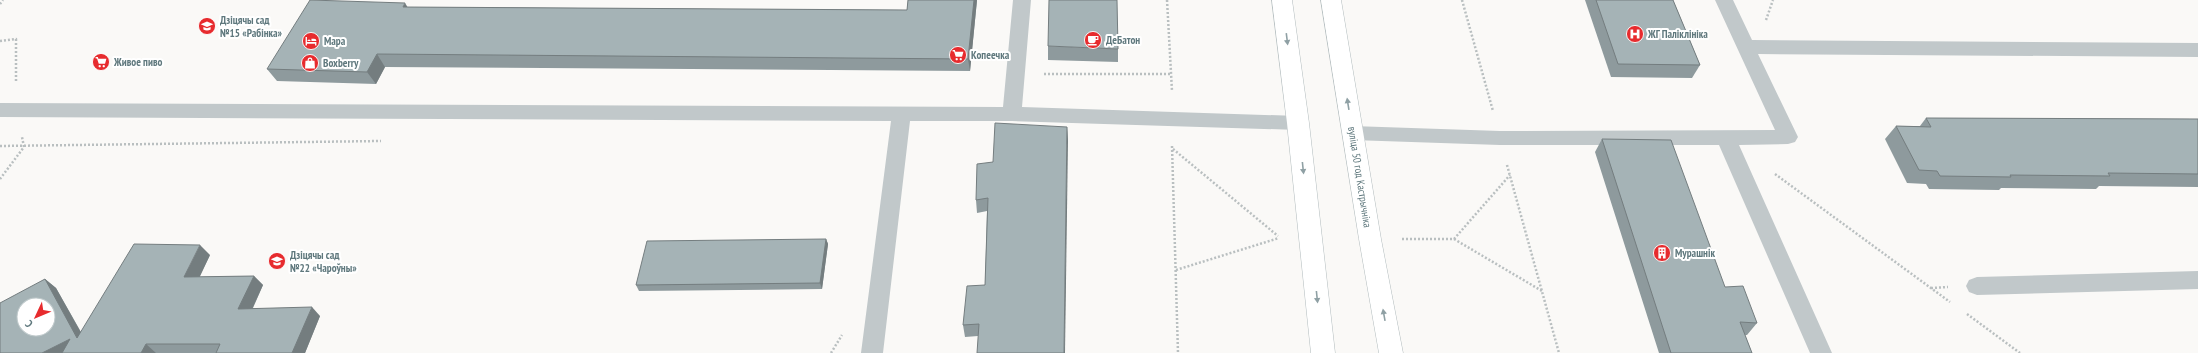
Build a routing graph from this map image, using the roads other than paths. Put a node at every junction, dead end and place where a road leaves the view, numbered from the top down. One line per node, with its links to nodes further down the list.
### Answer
1 (1022, 0): 9 (lane)
2 (1282, 0): 10 (main road, one-way to 10)
3 (1331, 0): 11 (main road, вуліца 50 год Кастрычніка, one-way to 3)
4 (1724, 0): 5 (lane)
5 (1746, 47): 6 (lane); 12 (lane)
6 (2198, 50)
7 (8, 110): 8 (lane)
8 (901, 114): 9 (lane); 15 (lane)
9 (1012, 114): 10 (lane)
10 (1298, 123): 16 (main road, one-way to 16)
11 (1352, 133): 12 (lane); 17 (main road, вуліца 50 год Кастрычніка, one-way to 11)
12 (1726, 138): 18 (lane)
13 (2198, 280): 14 (lane)
14 (1977, 286)
15 (872, 353)
16 (1323, 353)
17 (1391, 353)
18 (1821, 353)

